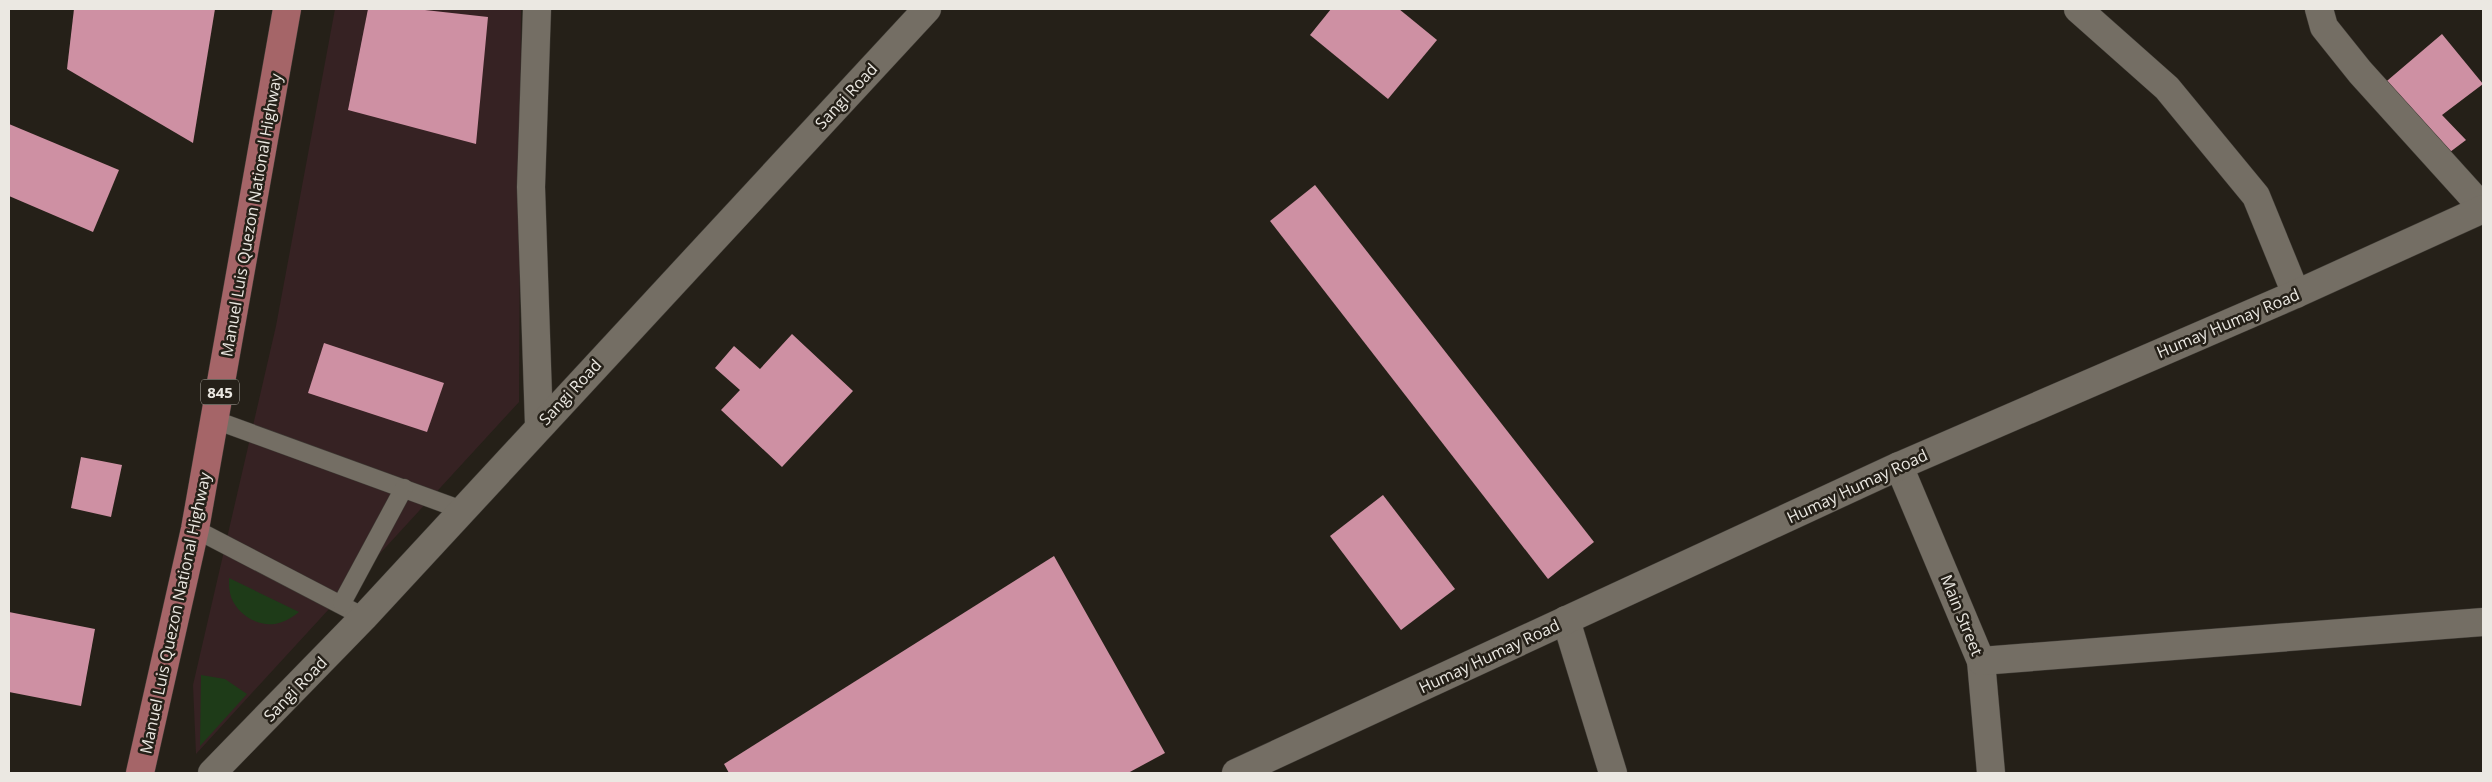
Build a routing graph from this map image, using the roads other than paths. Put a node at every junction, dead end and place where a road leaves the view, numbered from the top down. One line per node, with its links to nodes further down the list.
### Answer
1 (287, 9): 8 (main road, Manuel Luis Quezon National Highway / 845)
2 (537, 9): 9 (street)
3 (927, 9): 9 (street, Sangi Road)
4 (2078, 9): 7 (street)
5 (2319, 9): 6 (street)
6 (2483, 208): 7 (street, Humay Humay Road)
7 (2296, 294): 10 (street, Humay Humay Road)
8 (215, 420): 11 (lane); 13 (main road, Manuel Luis Quezon National Highway / 845)
9 (539, 425): 12 (street, Sangi Road)
10 (1899, 466): 15 (street, Humay Humay Road); 17 (street, Main Street)
11 (404, 488): 12 (lane); 14 (lane)
12 (462, 510): 14 (street, Sangi Road)
13 (195, 529): 14 (lane); 18 (main road, Manuel Luis Quezon National Highway / 845)
14 (353, 610): 19 (street, Sangi Road)
15 (1566, 620): 20 (street, Humay Humay Road); 21 (street)
16 (2483, 622): 17 (street)
17 (1981, 661): 22 (street, Main Street)
18 (140, 773)
19 (212, 773)
20 (1236, 773)
21 (1613, 773)
22 (1991, 773)

